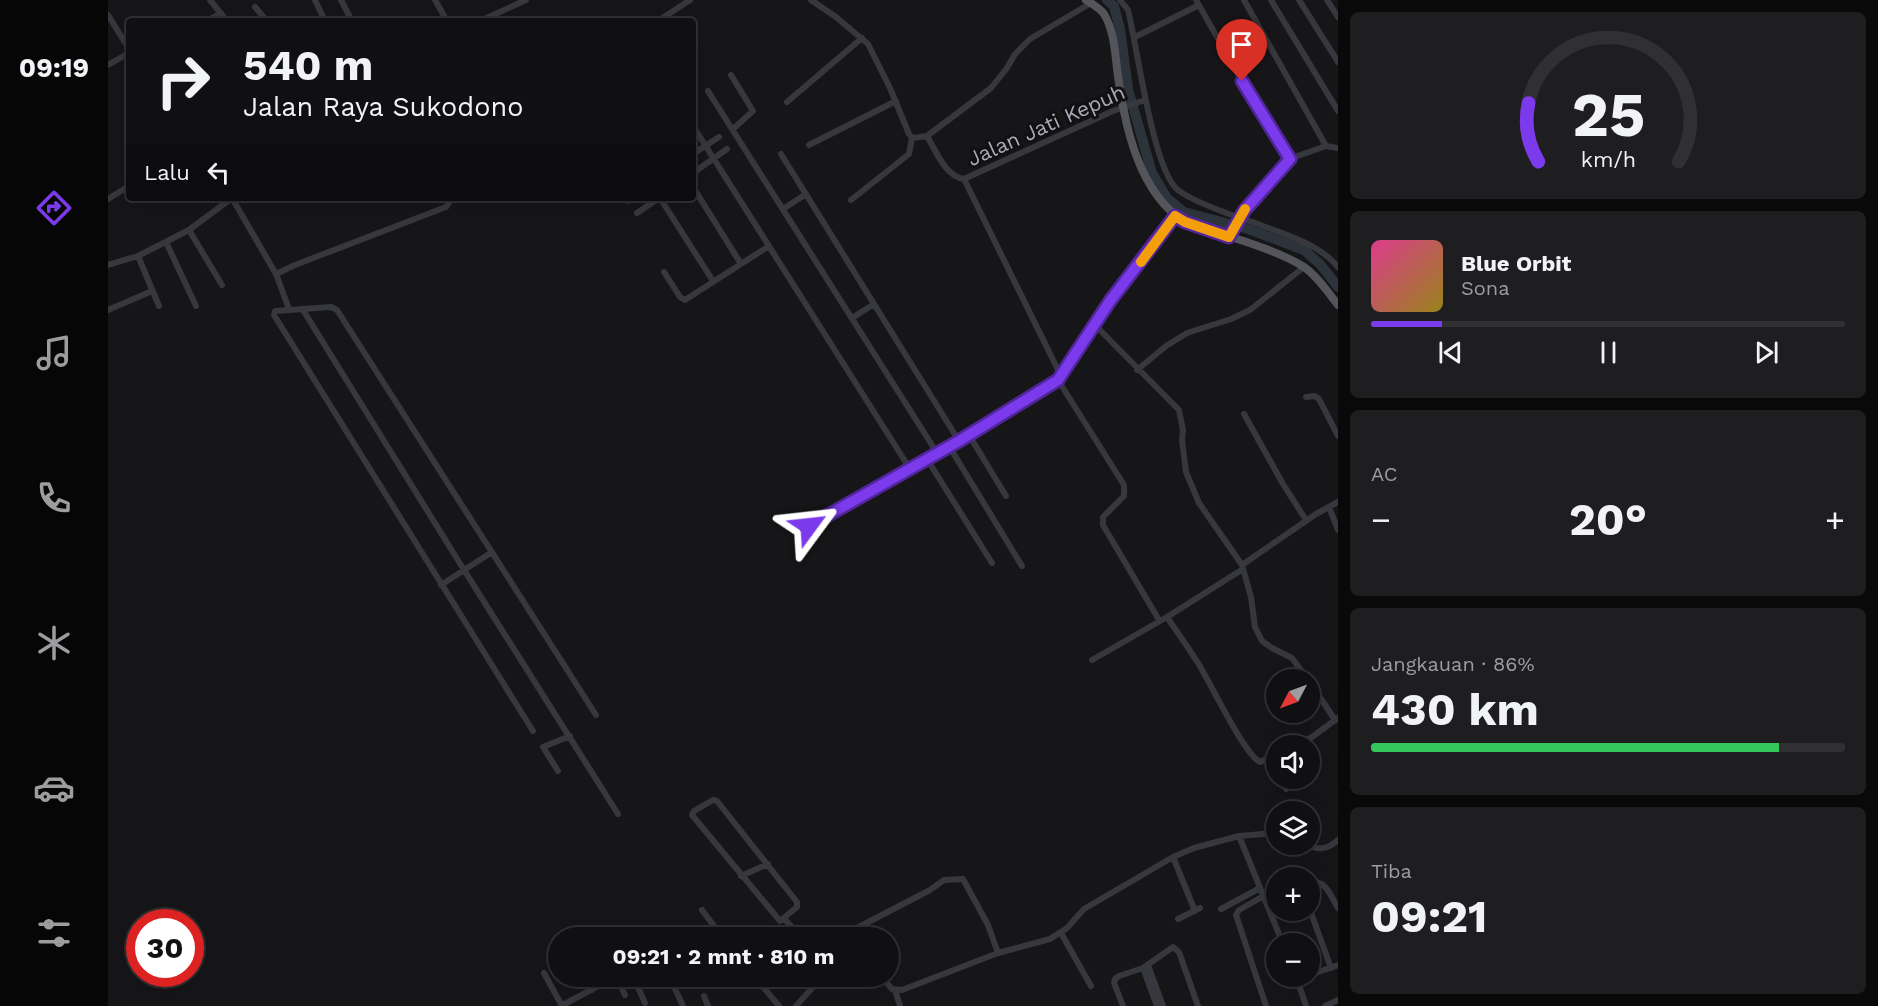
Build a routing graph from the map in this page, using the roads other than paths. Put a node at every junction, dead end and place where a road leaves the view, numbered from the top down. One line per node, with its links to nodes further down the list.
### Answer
1 (210, 0): 16 (street)
2 (315, 0): 22 (street)
3 (341, 0): 23 (street)
4 (435, 0): 24 (street)
5 (526, 0): 25 (street)
6 (690, 0): 26 (street)
7 (811, 0): 30 (street)
8 (1120, 0): 29 (street)
9 (1244, 0): 49 (street)
10 (1271, 0): 41 (street)
11 (1299, 0): 33 (street)
12 (1327, 0): 18 (street)
13 (1088, 2): 40 (main road); 44 (street)
14 (1198, 2): 29 (street); 55 (street)
15 (255, 7): 21 (street)
16 (220, 13): 19 (street); 20 (street)
17 (108, 15): 27 (street)
18 (1338, 17)
19 (212, 18)
20 (224, 18)
21 (264, 18)
22 (324, 18)
23 (350, 18)
24 (445, 18)
25 (487, 18)
26 (663, 18)
27 (115, 27): 28 (street); 31 (street)
28 (108, 32)
29 (1135, 37): 37 (street)
30 (862, 38): 38 (street); 39 (street)
31 (126, 46)
32 (126, 53): 34 (street)
33 (1338, 62)
34 (108, 65)
35 (731, 75): 42 (street)
36 (708, 91): 42 (street)
37 (1143, 100): 40 (street, Jalan Jati Kepuh); 71 (street)
38 (896, 101): 46 (street); 47 (street)
39 (787, 102)
40 (1125, 106): 57 (street, Jalan Jati Kepuh); 70 (main road)
41 (1338, 111)
42 (733, 129): 68 (street)
43 (696, 131): 48 (street)
44 (927, 136): 46 (street); 57 (street)
45 (719, 137): 48 (street)
46 (912, 138): 62 (street)
47 (809, 145)
48 (705, 146): 52 (street); 54 (street)
49 (1326, 146): 50 (street); 55 (street)
50 (1338, 148)
51 (727, 149): 54 (street)
52 (696, 152)
53 (781, 154): 60 (street)
54 (713, 159): 56 (street); 75 (street)
55 (1290, 159): 71 (street)
56 (696, 171)
57 (964, 179): 96 (street, Jalan Jati Kepuh)
58 (126, 188): 61 (street)
59 (696, 193): 77 (street)
60 (806, 194): 68 (street); 86 (street)
61 (108, 200)
62 (851, 200)
63 (228, 201): 72 (street)
64 (234, 201): 82 (street)
65 (450, 201): 82 (street)
66 (655, 201): 69 (street)
67 (661, 201): 83 (street)
68 (783, 208): 93 (street)
69 (637, 213)
70 (1175, 216): 73 (main road); 94 (street)
71 (1238, 219): 73 (street); 80 (street)
72 (189, 230): 74 (street); 84 (street)
73 (1230, 236): 79 (main road)
74 (165, 242): 76 (street); 89 (street)
75 (769, 246): 77 (street); 105 (street)
76 (138, 256): 78 (street); 85 (street)
77 (741, 264): 83 (street)
78 (108, 265)
79 (1304, 267): 87 (main road); 95 (street)
80 (1338, 267)
81 (664, 272): 83 (street)
82 (276, 274): 90 (street)
83 (713, 281)
84 (222, 285)
85 (152, 291): 88 (street); 91 (street)
86 (874, 304): 93 (street); 101 (street)
87 (1338, 305)
88 (159, 306)
89 (196, 306)
90 (290, 309): 92 (street); 117 (street)
91 (108, 310)
92 (303, 310): 112 (street); 116 (street)
93 (852, 318): 103 (street)
94 (1094, 324): 95 (street); 96 (street)
95 (1137, 370): 115 (street)
96 (1060, 378): 100 (street); 119 (street, Jalan Jati Kepuh)
97 (1306, 397): 99 (street)
98 (1244, 414): 109 (street)
99 (1338, 436)
100 (970, 437): 101 (street); 106 (street)
101 (959, 441): 102 (street)
102 (949, 446): 103 (street); 114 (street)
103 (937, 453): 104 (street)
104 (927, 459): 105 (street); 113 (street)
105 (910, 469): 110 (street)
106 (1006, 496)
107 (1338, 502): 108 (street)
108 (1329, 507): 109 (street); 111 (street)
109 (1306, 520): 115 (street)
110 (809, 526)
111 (1338, 530)
112 (492, 552): 116 (street); 123 (street)
113 (992, 563)
114 (1022, 566)
115 (1243, 567): 118 (street); 121 (street)
116 (464, 570): 117 (street); 126 (street)
117 (441, 585): 125 (street)
118 (1167, 617): 119 (street); 128 (street)
119 (1159, 620): 120 (street)
120 (1092, 660)
121 (1300, 669)
122 (1320, 696): 124 (street)
123 (596, 715)
124 (1336, 719): 127 (street)
125 (533, 731)
126 (568, 734): 129 (street); 130 (street)
127 (1313, 735)
128 (1266, 759)
129 (558, 771)
130 (618, 814)
131 (1266, 834): 132 (street)
132 (1239, 836): 135 (street); 139 (street)
133 (1338, 840): 134 (street)
134 (1320, 849)
135 (1173, 857): 145 (street); 150 (street)
136 (768, 864): 137 (street); 137 (street); 144 (street)
137 (741, 876): 144 (street)
138 (1320, 882): 141 (street)
139 (1260, 888): 140 (street); 142 (street)
140 (1264, 896): 151 (street); 184 (street)
141 (1338, 908)
142 (1221, 909)
143 (702, 910): 147 (street)
144 (784, 918): 148 (street)
145 (1178, 919)
146 (1314, 921): 155 (street)
147 (715, 927)
148 (792, 927)
149 (858, 927): 152 (street)
150 (1061, 933): 152 (street); 158 (street)
151 (1279, 933)
152 (998, 952): 169 (street)
153 (1338, 965): 155 (street)
154 (1146, 966): 180 (street); 181 (street); 182 (street); 183 (street)
155 (1330, 968): 156 (street)
156 (1320, 972)
157 (544, 973): 174 (street)
158 (1091, 986)
159 (590, 987): 168 (street)
160 (598, 987): 168 (street)
161 (621, 987): 170 (street)
162 (638, 987): 173 (street)
163 (674, 987): 175 (street)
164 (763, 987): 177 (street)
165 (813, 987): 178 (street)
166 (892, 987): 169 (street)
167 (1299, 987): 185 (street)
168 (592, 990): 174 (street)
169 (895, 990): 179 (street)
170 (625, 995)
171 (704, 996): 176 (street)
172 (1338, 1000): 186 (street)
173 (645, 1003)
174 (562, 1006)
175 (683, 1006)
176 (708, 1006)
177 (779, 1006)
178 (796, 1006)
179 (900, 1006)
180 (1123, 1006)
181 (1157, 1006)
182 (1163, 1006)
183 (1198, 1006)
184 (1266, 1006)
185 (1306, 1006)
186 (1324, 1006)

